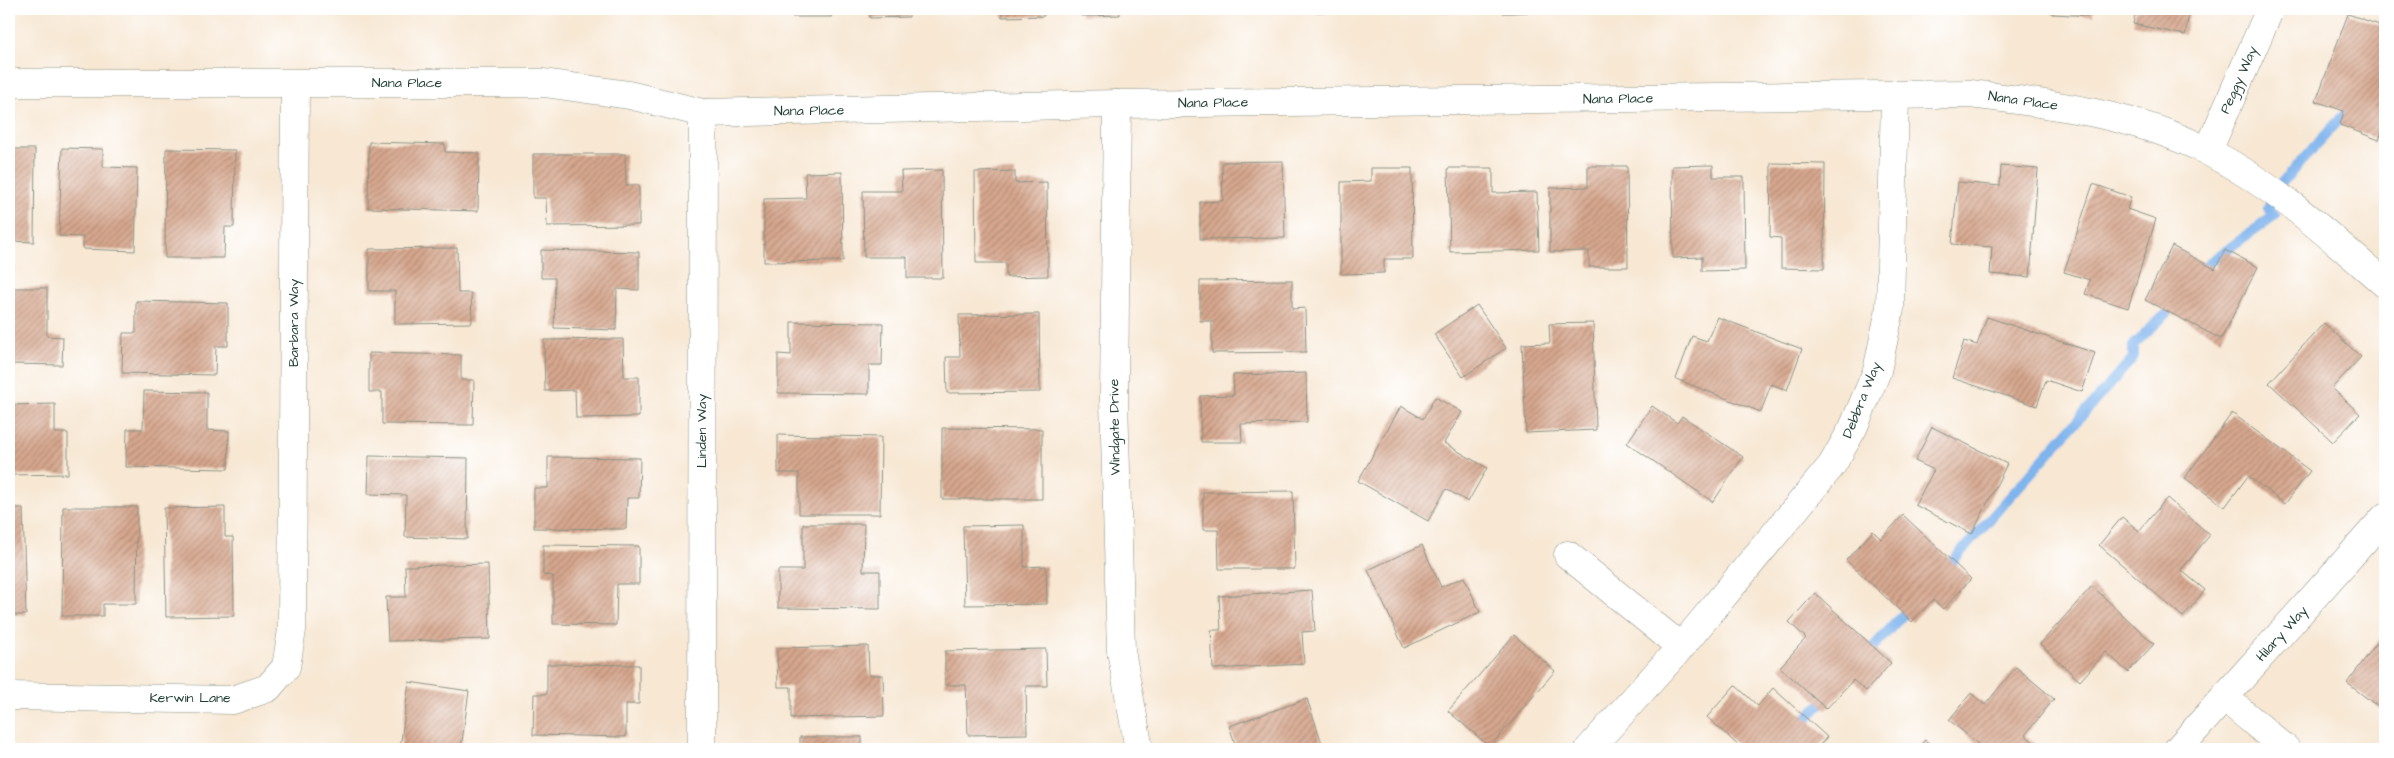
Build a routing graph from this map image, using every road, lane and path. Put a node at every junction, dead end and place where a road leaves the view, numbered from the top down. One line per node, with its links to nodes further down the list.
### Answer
1 (2270, 9): 7 (street, Peggy Way)
2 (9, 82): 3 (street, Nana Place)
3 (295, 84): 6 (street, Nana Place); 11 (street, Barbara Way)
4 (1895, 96): 5 (street, Nana Place); 7 (street, Nana Place); 12 (street, Debbra Way)
5 (1117, 104): 6 (street, Nana Place); 16 (street, Windgate Drive)
6 (703, 113): 15 (street, Linden Way)
7 (2208, 151): 8 (street, Nana Place)
8 (2379, 278)
9 (2385, 517): 14 (street, Hilary Way)
10 (1568, 555): 12 (street)
11 (293, 563): 13 (street, Kerwin Lane)
12 (1681, 647): 17 (street, Debbra Way)
13 (9, 696)
14 (2225, 698): 18 (street, Hilary Way); 19 (street)
15 (702, 749)
16 (1139, 749)
17 (1589, 749)
18 (2178, 749)
19 (2286, 749)

